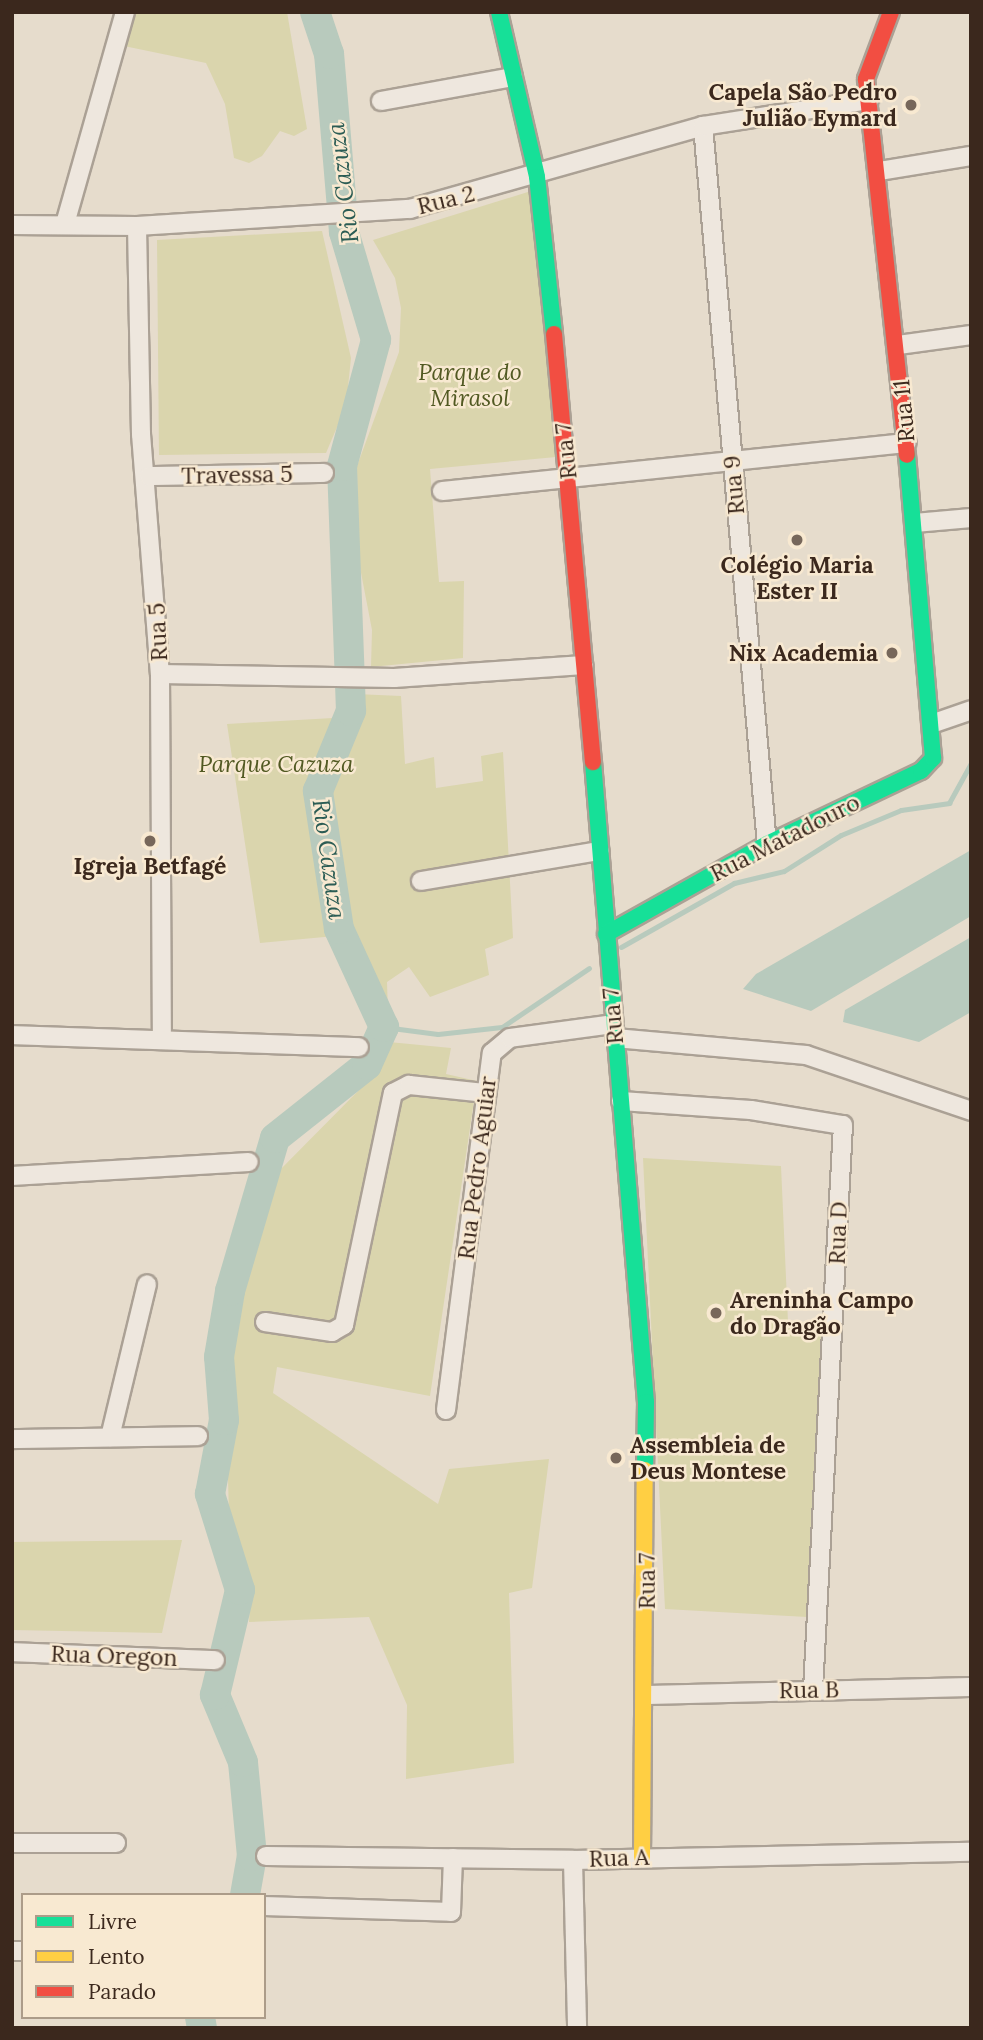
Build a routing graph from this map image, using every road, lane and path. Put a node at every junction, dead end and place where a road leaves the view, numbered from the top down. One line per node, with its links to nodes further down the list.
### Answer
1 (125, 12): 11 (street)
2 (499, 12): 4 (street, Rua 7)
3 (891, 12): 5 (street, Rua 11)
4 (513, 77): 6 (street); 10 (street, Rua 7)
5 (869, 100): 7 (street, Rua 2); 9 (street, Rua 11)
6 (381, 101)
7 (703, 126): 10 (street, Rua 2); 17 (street, Rua 9)
8 (971, 156): 9 (street)
9 (880, 170): 15 (street, Rua 11)
10 (537, 177): 13 (street, Rua 2); 20 (street, Rua 7)
11 (65, 224): 12 (street, Rua 2); 13 (street, Rua 2)
12 (12, 225)
13 (137, 226): 19 (street, Rua 5)
14 (971, 335): 15 (street)
15 (898, 345): 16 (street, Rua 11)
16 (907, 443): 17 (street); 23 (street, Rua 11)
17 (732, 460): 20 (street); 28 (street, Rua 9)
18 (324, 473): 19 (street, Travessa 5)
19 (149, 476): 25 (street, Rua 5)
20 (569, 480): 21 (street); 24 (street, Rua 7)
21 (442, 491)
22 (971, 518): 23 (street)
23 (915, 523): 27 (street, Rua 11)
24 (584, 665): 25 (street); 29 (street, Rua 7)
25 (160, 674): 34 (street, Rua 5)
26 (971, 710): 27 (street)
27 (934, 723): 28 (street, Rua Matadouro)
28 (767, 844): 31 (street, Rua Matadouro)
29 (599, 851): 30 (street); 31 (street, Rua 7)
30 (421, 881)
31 (606, 934): 32 (street, Rua 7)
32 (615, 1031): 36 (street, Rua Pedro Aguiar); 37 (street, Rua 7); 38 (street, Rua Pedro Aguiar)
33 (12, 1035): 34 (street)
34 (162, 1038): 35 (street)
35 (359, 1047)
36 (485, 1093): 42 (street); 43 (street, Rua Pedro Aguiar)
37 (621, 1101): 50 (street, Rua D); 51 (street, Rua 7)
38 (971, 1111)
39 (249, 1162): 40 (street)
40 (12, 1176)
41 (147, 1283): 45 (street)
42 (265, 1322)
43 (446, 1410)
44 (198, 1436): 45 (street)
45 (110, 1437): 46 (street)
46 (12, 1439)
47 (12, 1652): 48 (street, Rua Oregon)
48 (215, 1660)
49 (971, 1687): 50 (street, Rua B)
50 (813, 1690): 51 (street, Rua B)
51 (646, 1695): 56 (street, Rua 7)
52 (12, 1843): 53 (street)
53 (116, 1843)
54 (971, 1852): 56 (street, Rua A)
55 (266, 1856): 57 (street, Rua A)
56 (642, 1857): 58 (street, Rua A)
57 (453, 1858): 58 (street, Rua A); 59 (street)
58 (573, 1860): 60 (street)
59 (266, 1906)
60 (577, 2028)

